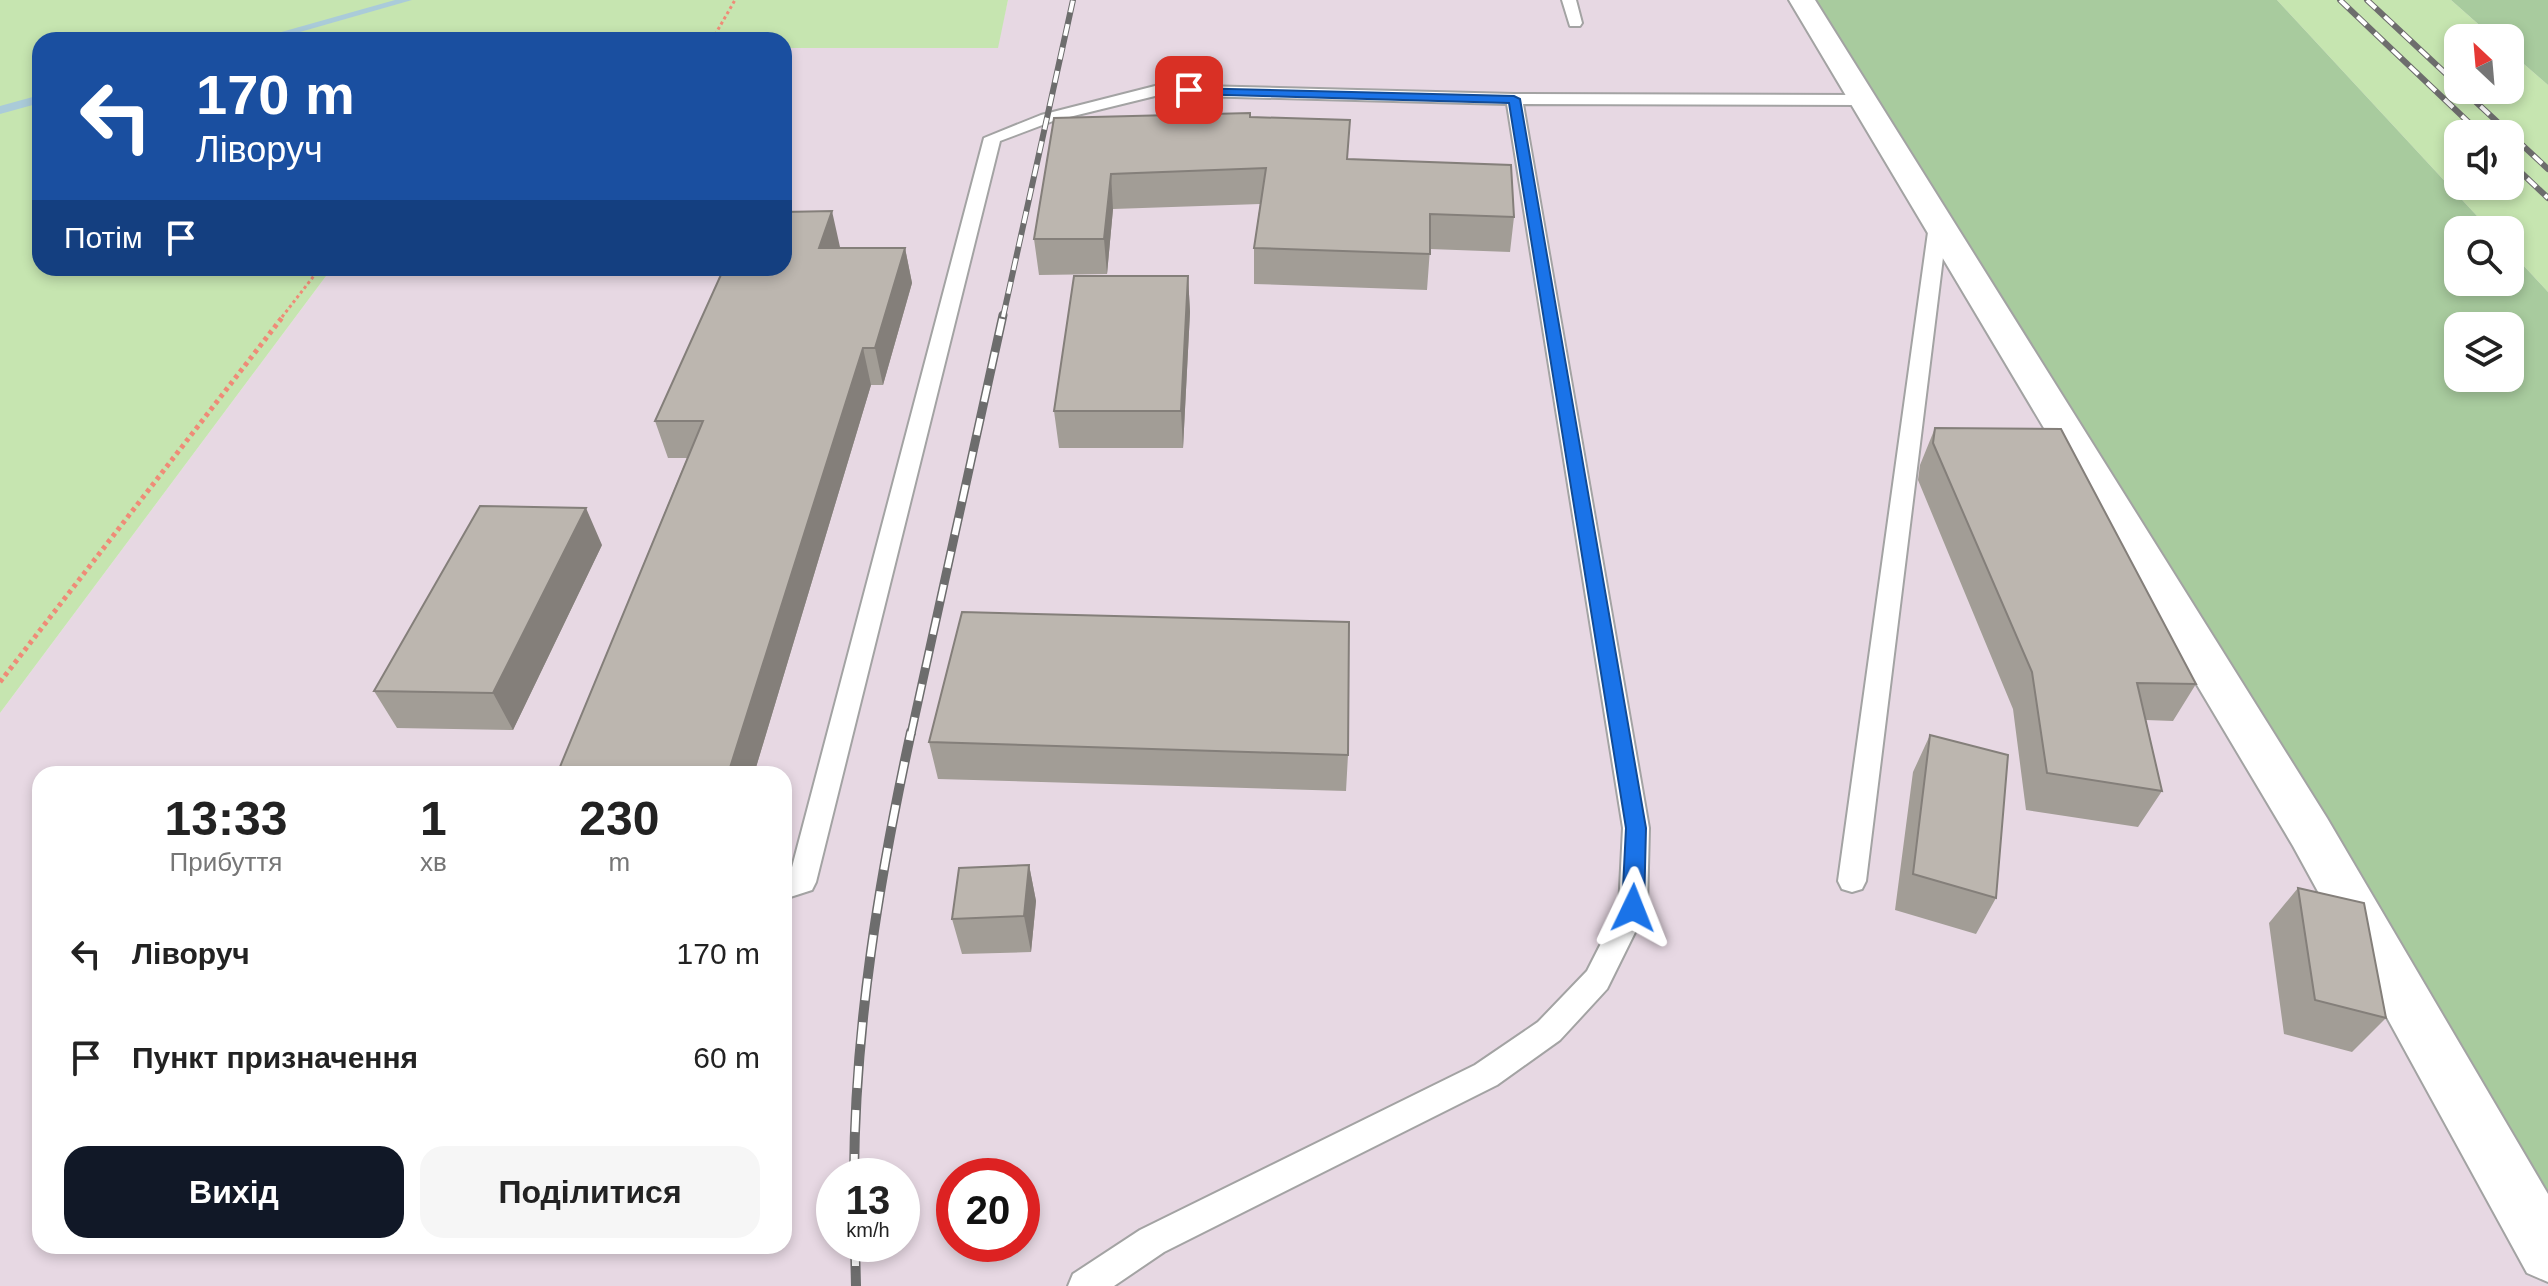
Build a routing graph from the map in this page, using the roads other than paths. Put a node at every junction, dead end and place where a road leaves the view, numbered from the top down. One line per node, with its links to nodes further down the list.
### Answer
1 (1569, 0): 3 (lane)
2 (1802, 0): 5 (street)
3 (1575, 23)
4 (1514, 99): 5 (lane); 8 (lane); 10 (lane)
5 (1861, 100): 6 (street)
6 (1938, 225): 7 (lane); 9 (street)
7 (1852, 881)
8 (792, 885)
9 (2548, 1252)
10 (1085, 1286)

